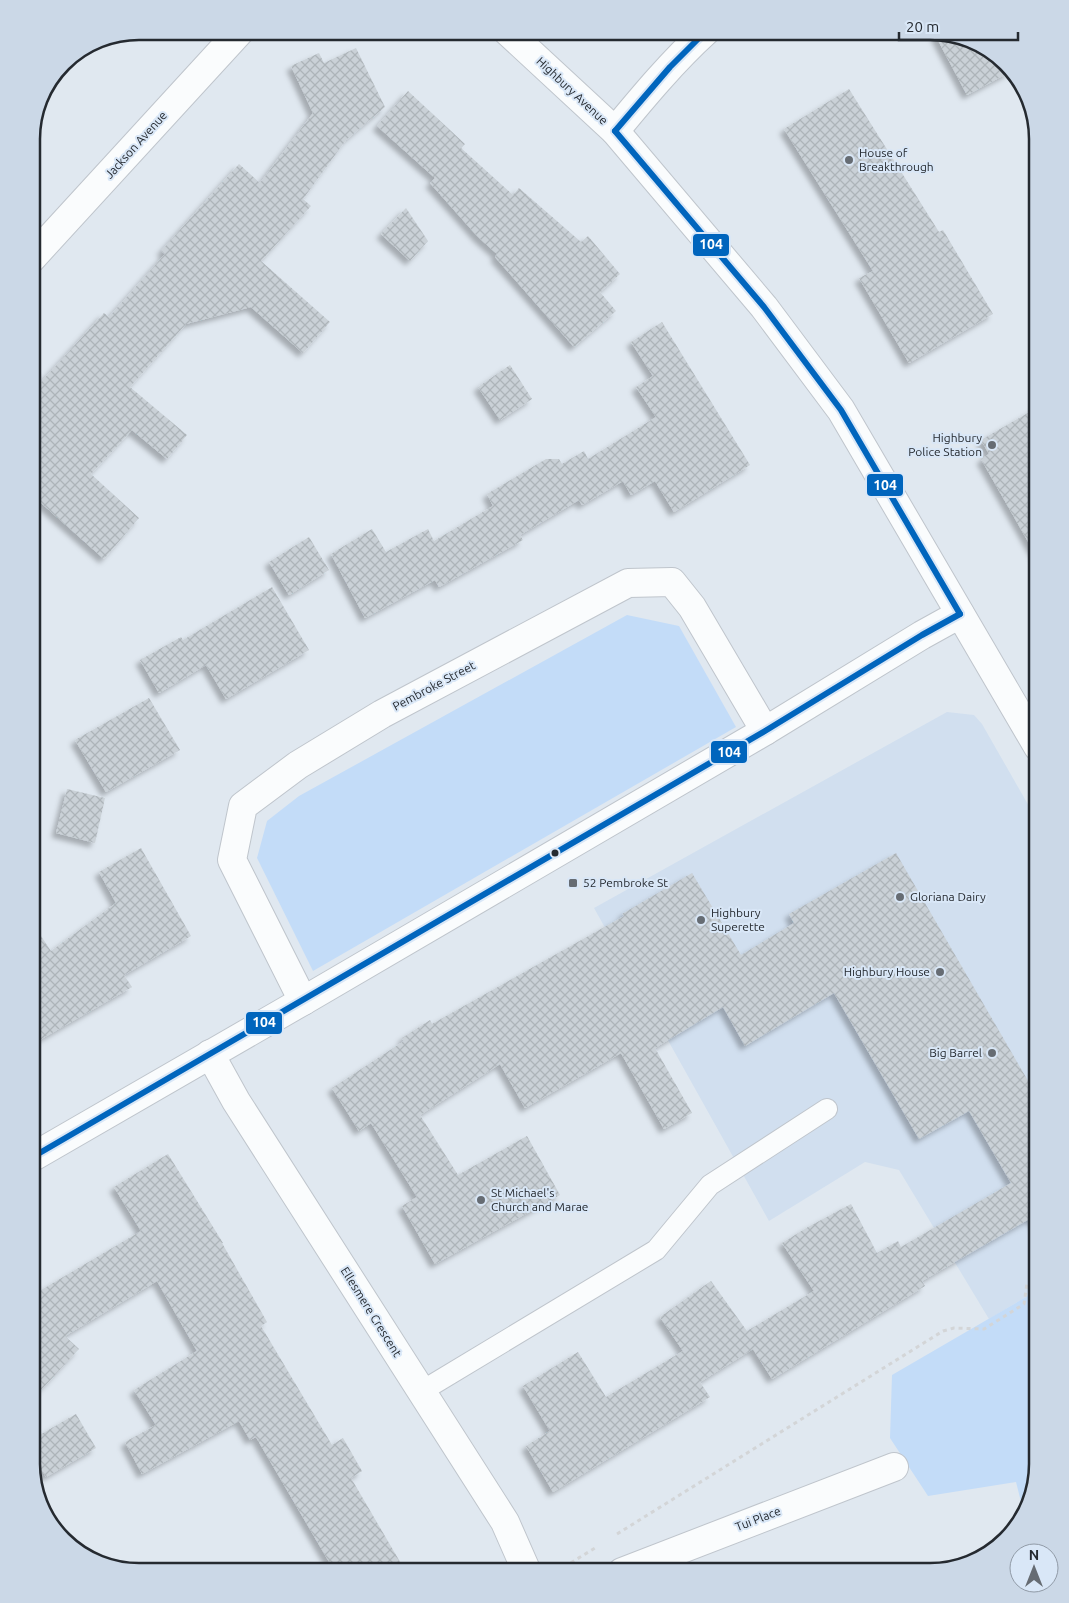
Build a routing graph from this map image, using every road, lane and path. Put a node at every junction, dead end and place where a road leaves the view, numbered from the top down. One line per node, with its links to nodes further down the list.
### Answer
1 (232, 40): 5 (street, Jackson Avenue)
2 (517, 40): 4 (street, Highbury Avenue)
3 (696, 40): 4 (street)
4 (615, 131): 6 (street, Highbury Avenue)
5 (40, 250)
6 (960, 614): 7 (street); 8 (street, Highbury Avenue)
7 (765, 731): 9 (street); 9 (street, Pembroke Street)
8 (1029, 732)
9 (303, 1001): 10 (street)
10 (210, 1054): 12 (street); 14 (street, Ellesmere Crescent)
11 (827, 1109): 14 (lane)
12 (40, 1153)
13 (1029, 1282): 16 (path)
14 (422, 1392): 18 (street, Ellesmere Crescent)
15 (894, 1467): 20 (street, Tui Place)
16 (614, 1536)
17 (598, 1546): 19 (path)
18 (523, 1563)
19 (570, 1563)
20 (645, 1563)

